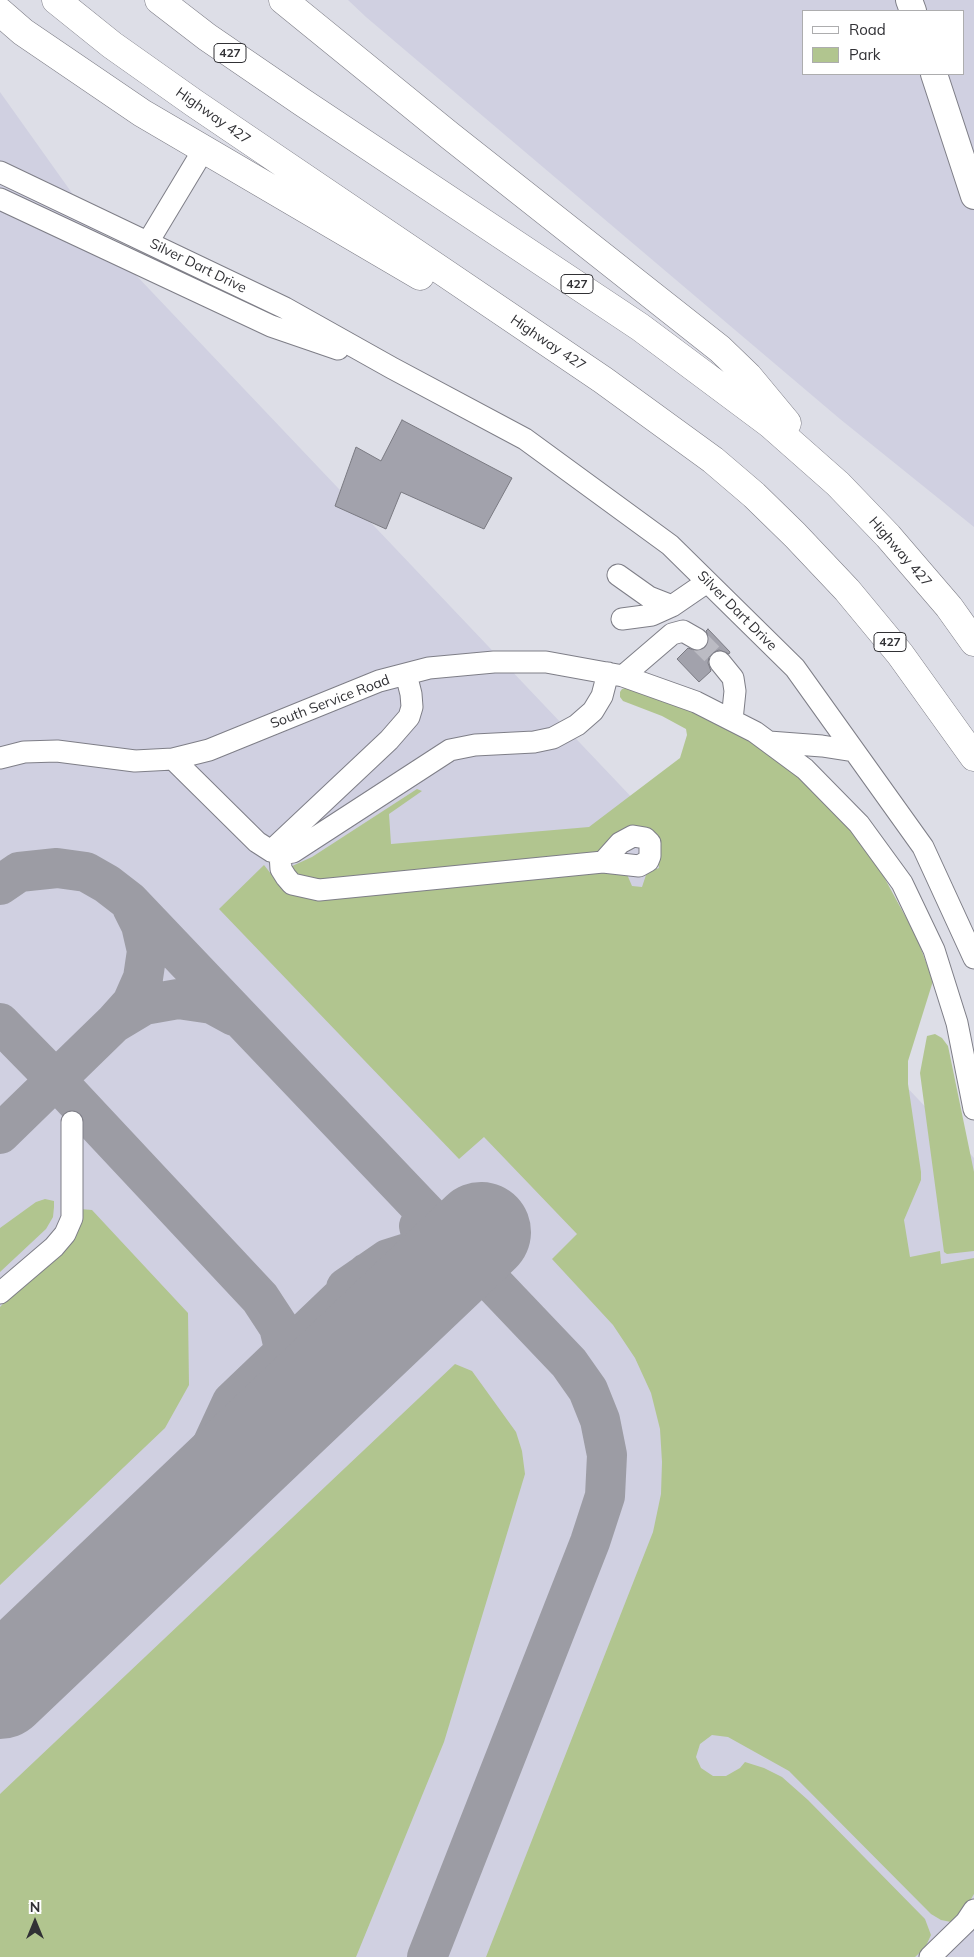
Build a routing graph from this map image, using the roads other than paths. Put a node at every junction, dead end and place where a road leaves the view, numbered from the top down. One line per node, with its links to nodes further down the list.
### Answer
1 (56, 0): 12 (highway, Highway 427 / 427)
2 (159, 0): 13 (highway, Highway 427 / 427)
3 (283, 0): 13 (highway)
4 (0, 12): 6 (highway)
5 (934, 75): 8 (main road)
6 (204, 150): 10 (street); 12 (highway)
7 (0, 172): 10 (street, Silver Dart Drive)
8 (974, 196)
9 (0, 199): 11 (street, Silver Dart Drive)
10 (148, 242): 11 (street, Silver Dart Drive)
11 (392, 368): 15 (street, Silver Dart Drive)
12 (603, 380): 27 (highway, Highway 427 / 427)
13 (838, 484): 19 (highway, Highway 427 / 427)
14 (618, 575): 16 (street)
15 (707, 582): 16 (street); 26 (street, Silver Dart Drive)
16 (672, 606): 17 (street)
17 (622, 619)
18 (697, 639): 22 (street)
19 (974, 642)
20 (720, 662): 23 (street)
21 (406, 674): 22 (street, South Service Road); 29 (street, South Service Road); 31 (street)
22 (615, 675): 23 (street, South Service Road); 31 (street)
23 (732, 720): 24 (street, South Service Road)
24 (769, 742): 25 (street, South Service Road); 30 (street, South Service Road)
25 (822, 746): 26 (street, South Service Road); 30 (street)
26 (854, 751): 33 (street, Silver Dart Drive)
27 (974, 757)
28 (0, 758): 29 (street, South Service Road)
29 (173, 759): 31 (street)
30 (805, 769): 34 (street, South Service Road)
31 (276, 853): 32 (street)
32 (603, 862)
33 (974, 958)
34 (974, 1109)
35 (72, 1122): 36 (street)
36 (0, 1293)
37 (974, 1910): 38 (street)
38 (930, 1957)

